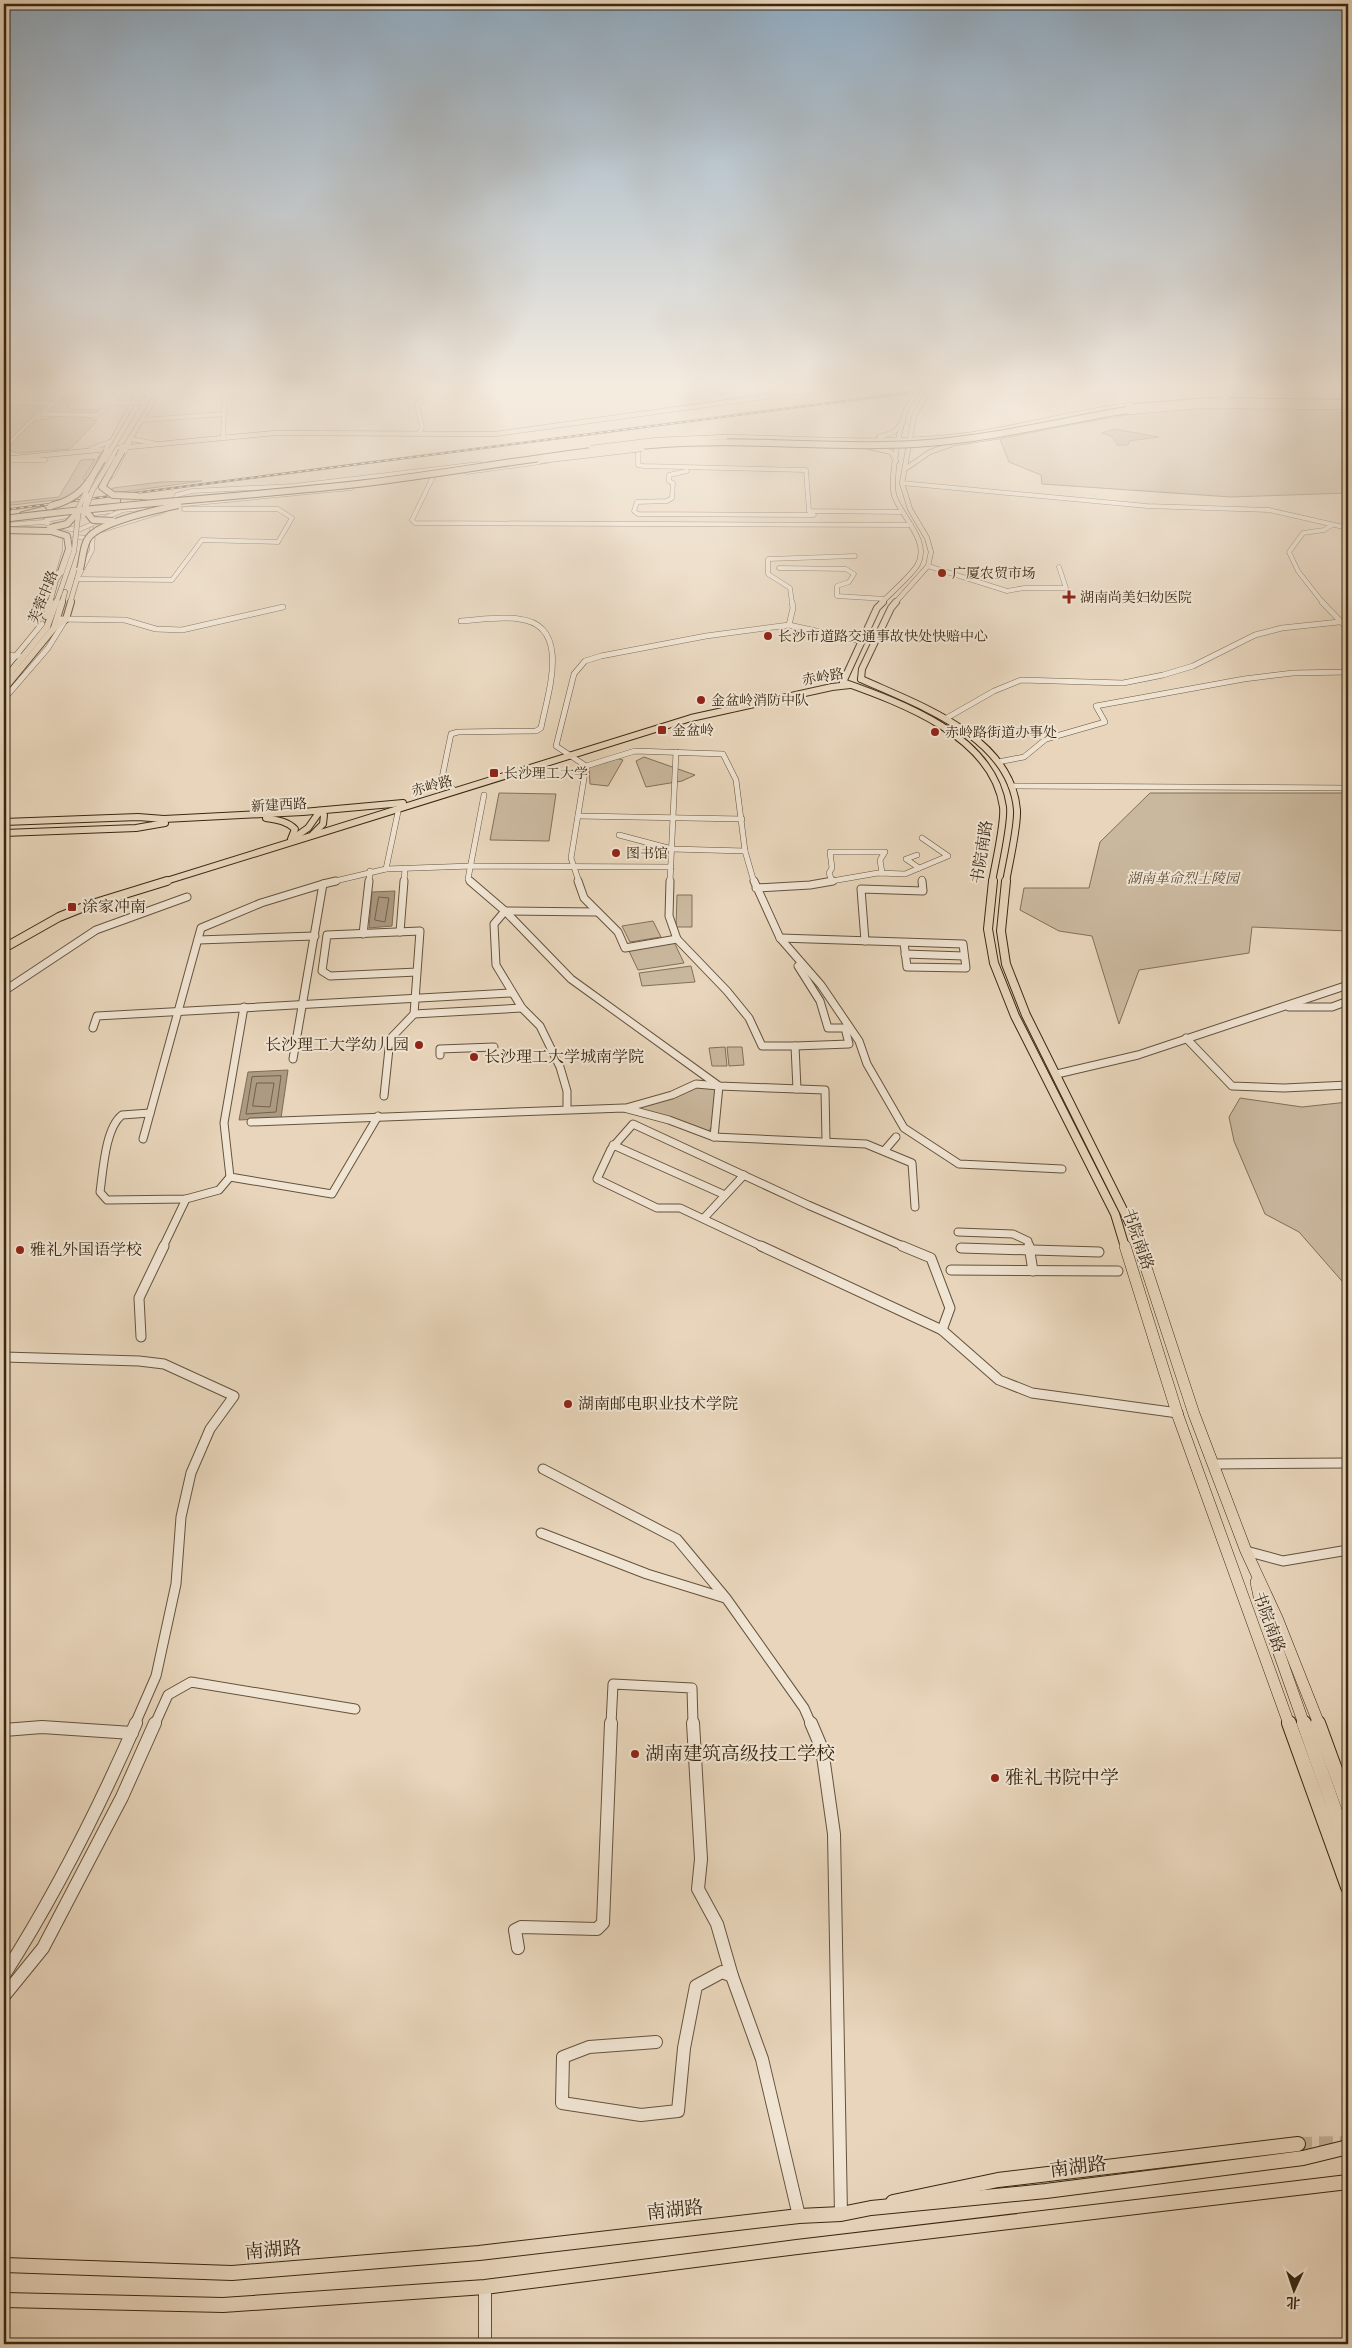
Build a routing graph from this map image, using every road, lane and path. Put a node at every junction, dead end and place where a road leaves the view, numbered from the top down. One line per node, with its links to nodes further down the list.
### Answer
1 (72, 500): 25 (highway, bridge)
2 (86, 500): 24 (main road, bridge)
3 (86, 500): 24 (street, bridge)
4 (88, 500): 24 (main road, bridge)
5 (142, 500): 16 (highway, bridge)
6 (175, 500): 24 (street)
7 (183, 500): 18 (highway, bridge)
8 (219, 500): 26 (highway, bridge)
9 (240, 500): 17 (street)
10 (422, 500): 29 (street)
11 (669, 500): 22 (street)
12 (808, 500): 22 (street)
13 (897, 500): 23 (main road)
14 (907, 500): 40 (main road)
15 (1079, 500): 30 (street)
16 (124, 501): 20 (highway, bridge); 26 (highway, bridge)
17 (203, 503): 19 (street); 27 (street)
18 (99, 507): 21 (highway, bridge); 24 (highway, bridge)
19 (176, 507): 35 (street); 46 (street)
20 (43, 510): 25 (highway); 34 (highway, bridge)
21 (62, 511): 24 (highway, bridge); 25 (highway, bridge)
22 (828, 512): 23 (street)
23 (900, 512): 29 (main road)
24 (82, 513): 27 (street); 28 (street); 31 (street); 48 (main road, 芙蓉中路, bridge)
25 (4, 516)
26 (132, 519): 44 (highway, bridge)
27 (97, 522): 31 (street); 35 (street)
28 (4, 524): 31 (street)
29 (911, 525): 49 (main road)
30 (1332, 525): 32 (street); 54 (street)
31 (60, 527): 37 (street)
32 (1348, 528)
33 (4, 530): 34 (highway, bridge)
34 (40, 531): 45 (highway, bridge)
35 (90, 532): 36 (street)
36 (93, 539): 37 (street); 46 (street)
37 (66, 542): 47 (street)
38 (855, 556): 39 (street)
39 (817, 557): 43 (street); 56 (street)
40 (928, 566): 41 (street); 65 (main road)
41 (1059, 567)
42 (779, 568): 43 (street)
43 (819, 568): 49 (street)
44 (80, 569): 46 (main road)
45 (61, 572): 47 (main road)
46 (77, 579): 52 (main road)
47 (56, 580): 55 (main road)
48 (62, 592): 51 (main road, 芙蓉中路); 59 (main road, 芙蓉中路)
49 (885, 599): 60 (main road)
50 (283, 607): 52 (street)
51 (58, 619): 52 (street); 57 (main road, 芙蓉中路)
52 (66, 619): 57 (main road); 69 (street)
53 (461, 621): 77 (street)
54 (1339, 622): 58 (street); 70 (street)
55 (42, 624): 59 (main road); 62 (street)
56 (789, 625): 60 (street); 72 (street)
57 (54, 628): 68 (main road, 芙蓉中路)
58 (1348, 628)
59 (44, 632): 62 (main road, 芙蓉中路)
60 (861, 641): 67 (main road)
61 (4, 655): 62 (street)
62 (20, 656): 63 (street); 66 (main road, 芙蓉中路)
63 (4, 670)
64 (1348, 672): 73 (street)
65 (861, 679): 67 (main road, 赤岭路); 70 (main road, 书院南路)
66 (4, 680)
67 (848, 684): 72 (main road, 赤岭路); 175 (main road, 书院南路)
68 (4, 689)
69 (4, 699)
70 (945, 719): 73 (main road, 书院南路)
71 (676, 752): 74 (street); 83 (street); 84 (street)
72 (570, 754): 74 (street); 77 (main road, 赤岭路); 79 (main road, 赤岭路)
73 (998, 762): 75 (main road, 书院南路)
74 (586, 766): 81 (street)
75 (1011, 786): 76 (street); 141 (main road, 书院南路)
76 (1348, 788)
77 (455, 791): 80 (main road, 赤岭路)
78 (484, 795): 96 (street)
79 (397, 811): 80 (main road, 新建西路); 90 (main road, 赤岭路); 101 (street)
80 (319, 813): 82 (main road, 新建西路); 85 (main road, 新建西路); 90 (main road); 91 (main road, 赤岭路)
81 (578, 816): 83 (street); 97 (street)
82 (266, 818): 85 (main road, 新建西路); 91 (main road)
83 (673, 818): 84 (street); 93 (street)
84 (742, 819): 94 (street)
85 (164, 821): 86 (main road, 新建西路); 87 (main road, 新建西路); 88 (main road, 新建西路)
86 (4, 823)
87 (4, 829)
88 (4, 833)
89 (619, 835): 93 (street)
90 (310, 836): 119 (main road, 赤岭路)
91 (291, 838): 119 (main road, 赤岭路)
92 (922, 838): 100 (street)
93 (672, 849): 94 (street); 98 (street)
94 (745, 851): 107 (street)
95 (917, 855): 100 (street)
96 (472, 866): 97 (street); 99 (street); 109 (street)
97 (574, 867): 98 (street); 110 (street)
98 (671, 867): 115 (street)
99 (405, 868): 101 (street); 111 (street)
100 (919, 868): 103 (street)
101 (386, 869): 102 (street)
102 (370, 871): 106 (street); 112 (street)
103 (882, 874): 105 (street); 105 (street)
104 (922, 879): 117 (street)
105 (832, 882): 107 (street)
106 (323, 884): 113 (street); 116 (street)
107 (756, 888): 114 (street)
108 (187, 896): 124 (street)
109 (505, 911): 110 (street); 125 (street); 140 (street)
110 (597, 912): 115 (street)
111 (400, 932): 112 (street); 122 (street)
112 (363, 934): 122 (street)
113 (315, 936): 116 (street); 128 (street)
114 (780, 938): 117 (street); 136 (street); 158 (street)
115 (677, 939): 136 (street)
116 (198, 940): 132 (street)
117 (865, 941): 118 (street)
118 (904, 942): 120 (street); 121 (street)
119 (4, 946)
120 (905, 954): 121 (street); 121 (street)
121 (964, 956)
122 (417, 972): 126 (street)
123 (1348, 985): 130 (street)
124 (4, 991)
125 (512, 993): 126 (street); 131 (street)
126 (415, 998): 128 (street); 133 (street)
127 (1348, 1001): 130 (street)
128 (303, 1004): 129 (street); 139 (street)
129 (244, 1007): 132 (street); 160 (street)
130 (1284, 1007): 135 (street)
131 (522, 1008): 133 (street); 148 (street)
132 (178, 1011): 134 (street); 149 (street)
133 (414, 1014): 146 (street)
134 (93, 1028)
135 (1186, 1038): 141 (street); 143 (street)
136 (795, 1046): 145 (street)
137 (494, 1047): 138 (street)
138 (440, 1055)
139 (293, 1059)
140 (696, 1068): 142 (street); 144 (street)
141 (1057, 1074): 177 (main road, 书院南路)
142 (696, 1084): 144 (street); 147 (street)
143 (1348, 1085)
144 (719, 1086): 145 (street); 152 (street)
145 (797, 1089): 155 (street)
146 (384, 1096)
147 (624, 1108): 148 (street); 152 (street)
148 (567, 1109): 150 (street)
149 (150, 1114): 154 (street); 162 (street)
150 (378, 1116): 151 (street); 160 (street)
151 (251, 1122)
152 (714, 1137): 155 (street)
153 (896, 1137): 157 (street)
154 (143, 1139)
155 (826, 1141): 157 (street)
156 (613, 1145): 159 (street); 161 (street); 164 (street)
157 (884, 1151): 163 (street)
158 (1062, 1169)
159 (744, 1175): 161 (street); 172 (street)
160 (230, 1177): 162 (street)
161 (725, 1195): 164 (street)
162 (186, 1198): 173 (street)
163 (915, 1207)
164 (704, 1218): 172 (street)
165 (958, 1232): 167 (street)
166 (961, 1248): 167 (street)
167 (1030, 1251): 168 (street); 170 (street)
168 (1099, 1252)
169 (950, 1270): 170 (street)
170 (1033, 1271): 171 (street)
171 (1118, 1271)
172 (942, 1330): 175 (street)
173 (141, 1337)
174 (4, 1357): 186 (street)
175 (1178, 1413): 189 (main road, 书院南路)
176 (1348, 1463): 177 (street)
177 (1213, 1464): 181 (main road, 书院南路)
178 (543, 1469): 183 (street)
179 (541, 1533): 183 (street)
180 (1348, 1550): 181 (street)
181 (1246, 1551): 182 (main road, 书院南路)
182 (1252, 1566): 187 (main road, 书院南路); 188 (main road)
183 (726, 1598): 199 (street)
184 (354, 1709): 193 (street)
185 (4, 1730): 186 (street)
186 (132, 1733): 191 (street)
187 (1348, 1805)
188 (1348, 1848)
189 (1348, 1887)
190 (518, 1948): 192 (street)
191 (4, 1975)
192 (732, 1976): 194 (street); 200 (street)
193 (4, 1996)
194 (656, 2042)
195 (1298, 2144): 198 (main road)
196 (1348, 2147): 198 (main road, 南湖路)
197 (1348, 2182): 202 (main road)
198 (871, 2208): 199 (main road, 南湖路)
199 (841, 2214): 200 (main road, 南湖路)
200 (799, 2216): 201 (main road, 南湖路)
201 (4, 2266)
202 (485, 2287): 203 (main road); 204 (street)
203 (4, 2300)
204 (485, 2344)

